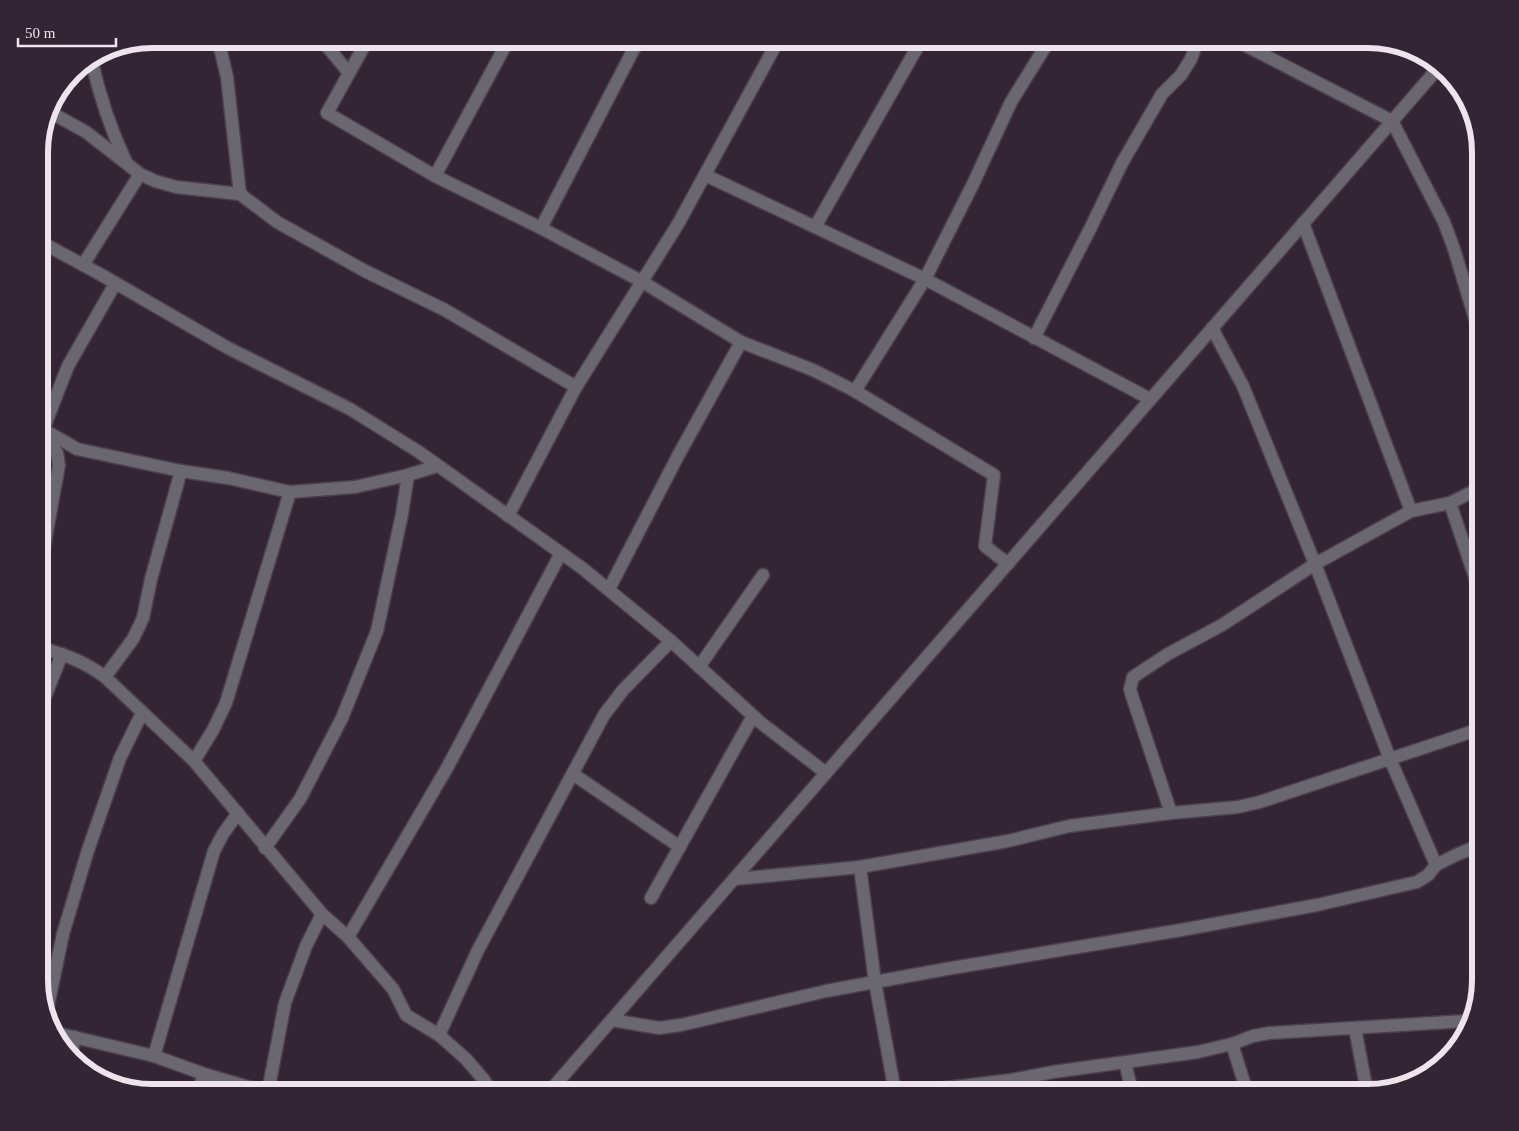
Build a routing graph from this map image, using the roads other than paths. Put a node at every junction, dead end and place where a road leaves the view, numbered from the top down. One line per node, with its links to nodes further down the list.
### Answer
1 (220, 48): 20 (street)
2 (328, 48): 13 (street)
3 (363, 48): 13 (street)
4 (504, 48): 19 (street)
5 (634, 48): 23 (street)
6 (774, 48): 18 (street)
7 (917, 48): 22 (street)
8 (1044, 48): 26 (street)
9 (1195, 48): 31 (street)
10 (1250, 48): 15 (street)
11 (93, 66): 16 (street)
12 (1435, 72): 15 (street)
13 (349, 73): 19 (street)
14 (54, 114): 16 (street)
15 (1392, 121): 21 (street); 29 (street)
16 (127, 164): 17 (street)
17 (140, 174): 20 (street); 25 (street)
18 (705, 175): 22 (street); 27 (street)
19 (435, 176): 23 (street)
20 (240, 194): 33 (street)
21 (1303, 223): 30 (street); 45 (street)
22 (815, 227): 26 (street)
23 (541, 228): 27 (street)
24 (48, 247): 25 (street)
25 (83, 265): 28 (street)
26 (925, 279): 31 (street); 34 (street)
27 (641, 281): 32 (street); 33 (street)
28 (115, 284): 36 (street); 39 (street)
29 (1472, 309)
30 (1212, 328): 35 (street); 50 (street)
31 (1034, 338): 35 (street)
32 (741, 342): 34 (street); 53 (street)
33 (576, 388): 46 (street)
34 (855, 392): 49 (street)
35 (1150, 399): 49 (street)
36 (48, 412)
37 (48, 432): 40 (street)
38 (48, 439): 47 (street)
39 (437, 466): 41 (street); 46 (street)
40 (180, 471): 42 (street); 58 (street)
41 (408, 474): 42 (street); 70 (street)
42 (290, 492): 64 (street)
43 (1472, 492): 44 (street)
44 (1450, 502): 45 (street); 51 (street)
45 (1411, 511): 50 (street)
46 (508, 516): 48 (street)
47 (48, 526)
48 (561, 553): 53 (street); 77 (street)
49 (1008, 564): 65 (street)
50 (1315, 564): 63 (street); 68 (street)
51 (1472, 568)
52 (763, 575): 57 (street)
53 (609, 589): 54 (street)
54 (671, 641): 57 (street); 66 (street)
55 (48, 650): 56 (street)
56 (62, 654): 58 (street); 59 (street)
57 (699, 667): 61 (street)
58 (105, 678): 60 (street)
59 (48, 689)
60 (142, 713): 64 (street); 79 (street)
61 (753, 716): 65 (street); 69 (street)
62 (1472, 733): 63 (street)
63 (1390, 759): 68 (street); 72 (street)
64 (194, 761): 67 (street)
65 (826, 773): 74 (street)
66 (573, 774): 69 (street); 84 (street)
67 (238, 813): 70 (street); 88 (street)
68 (1171, 813): 73 (street)
69 (680, 847): 75 (street)
70 (265, 848): 76 (street)
71 (1472, 850): 72 (street)
72 (1436, 865): 78 (street)
73 (860, 867): 74 (street); 78 (street)
74 (735, 879): 80 (street)
75 (651, 898)
76 (322, 914): 77 (street); 93 (street)
77 (348, 937): 84 (street)
78 (875, 982): 80 (street); 96 (street)
79 (49, 1000)
80 (612, 1020): 95 (street)
81 (1462, 1022): 82 (street)
82 (1355, 1028): 86 (street); 100 (street)
83 (63, 1034): 85 (street)
84 (439, 1035): 94 (street)
85 (75, 1037): 87 (street); 88 (street)
86 (1232, 1044): 89 (street); 99 (street)
87 (73, 1047)
88 (154, 1056): 90 (street)
89 (1125, 1062): 97 (street); 98 (street)
90 (204, 1074): 91 (street); 92 (street)
91 (201, 1084)
92 (238, 1084)
93 (268, 1084)
94 (486, 1084)
95 (556, 1084)
96 (894, 1084)
97 (1019, 1084)
98 (1130, 1084)
99 (1244, 1084)
100 (1366, 1084)

